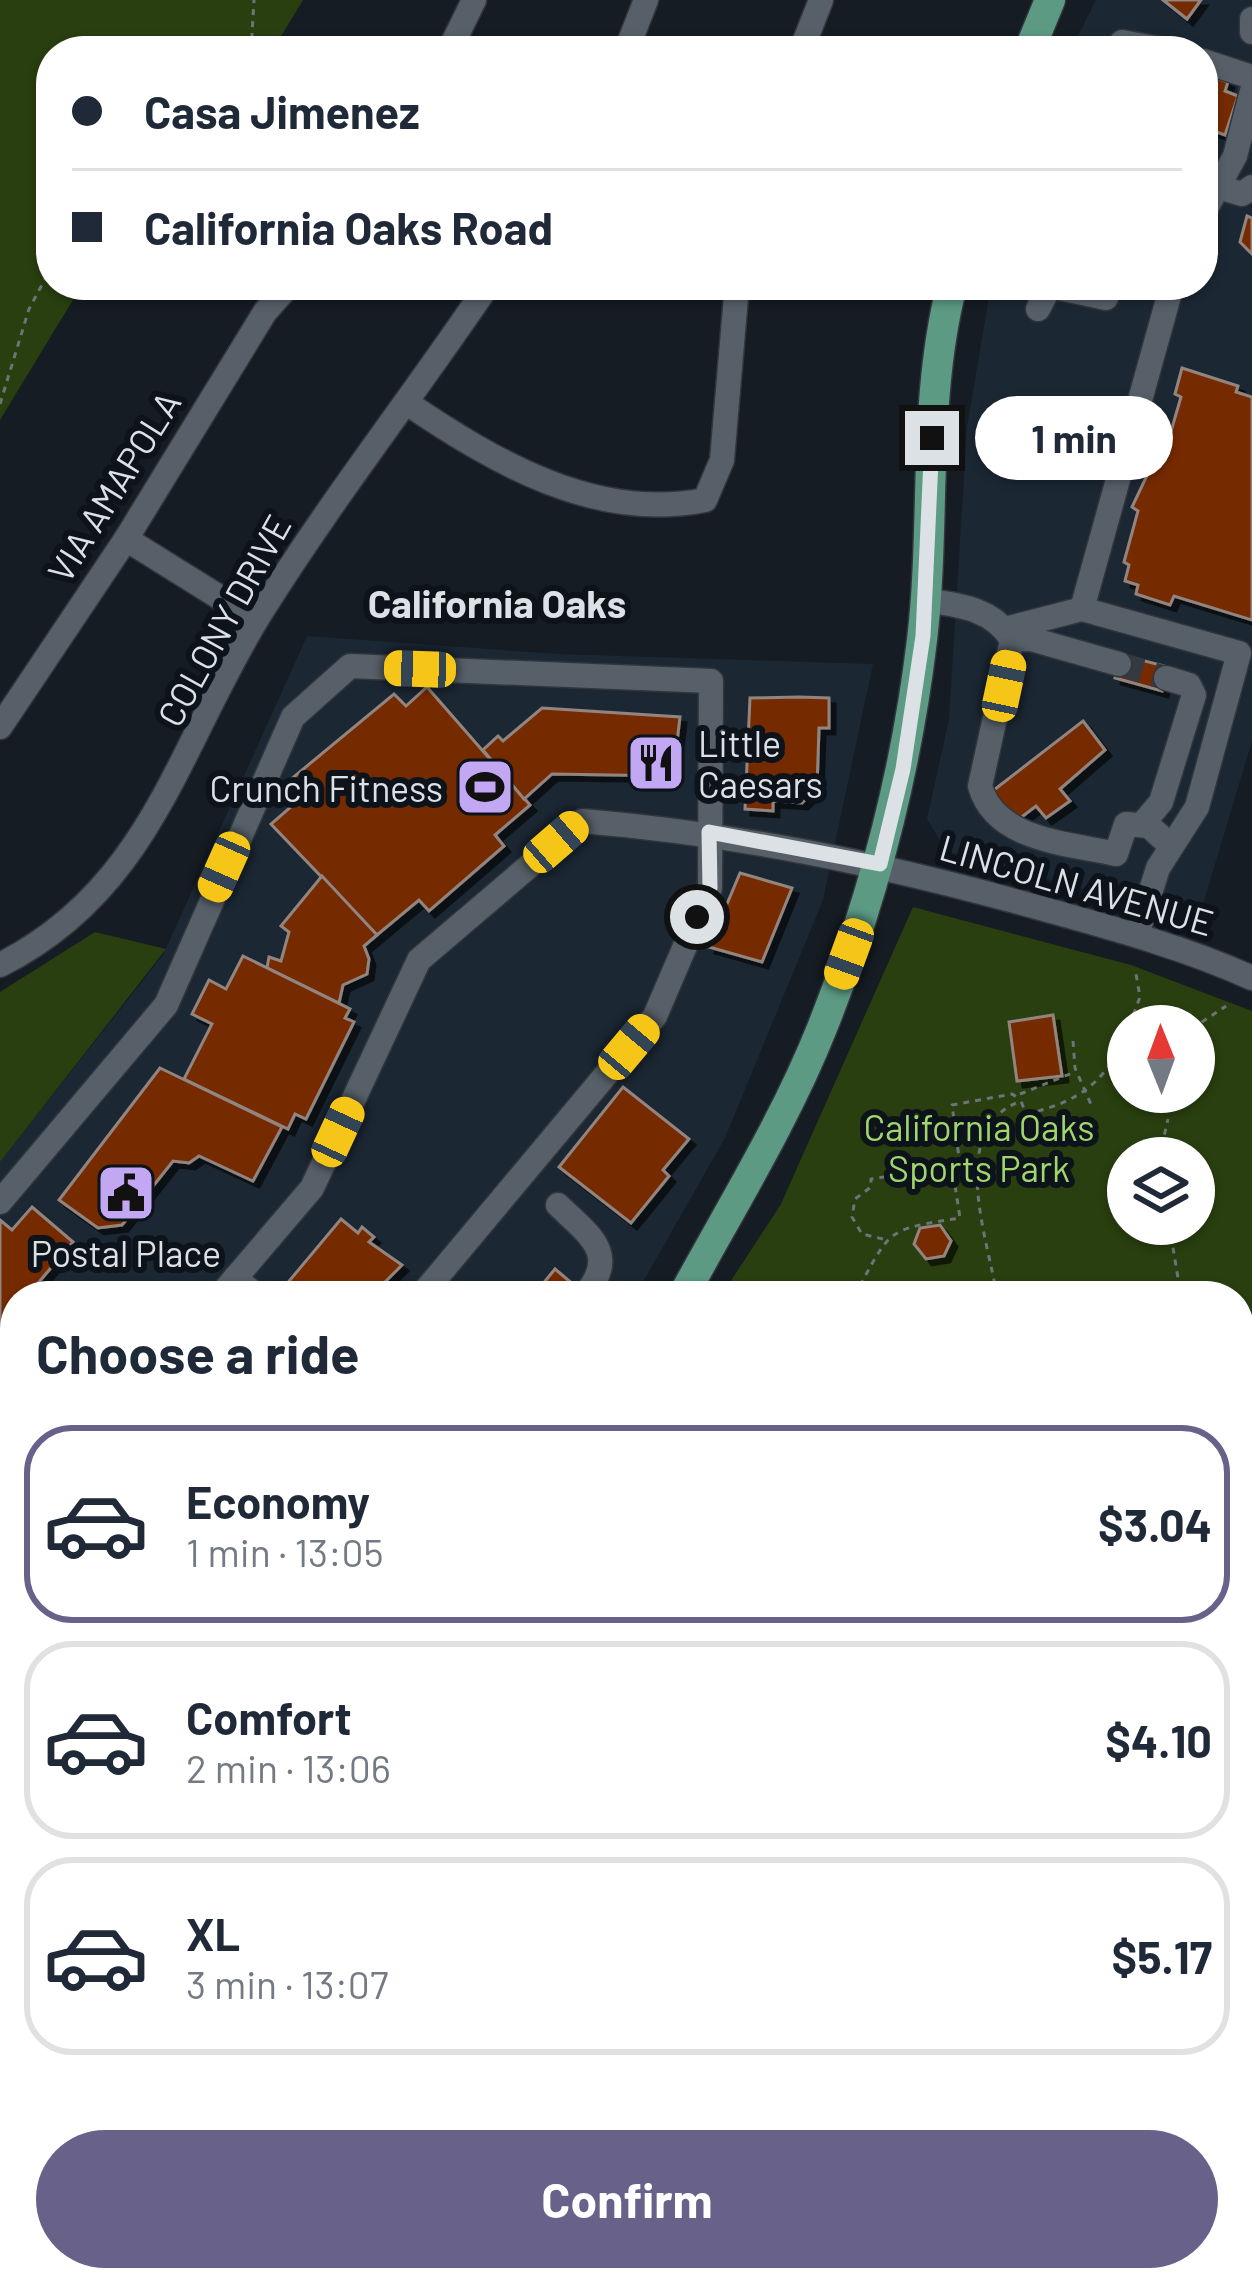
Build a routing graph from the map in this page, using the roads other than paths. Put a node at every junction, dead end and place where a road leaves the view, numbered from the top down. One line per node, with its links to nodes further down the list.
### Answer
1 (473, 0): 7 (street)
2 (646, 0): 8 (street)
3 (821, 0): 9 (street)
4 (1050, 0): 10 (main road)
5 (1252, 19): 6 (street)
6 (1252, 32)
7 (456, 36)
8 (632, 36)
9 (807, 36)
10 (1035, 36)
11 (1218, 66): 12 (street)
12 (1252, 77)
13 (1252, 91): 14 (street)
14 (1218, 175)
15 (1252, 186): 16 (street)
16 (1218, 187)
17 (276, 300): 25 (street, VIA AMAPOLA)
18 (478, 300): 24 (street, COLONY DRIVE)
19 (736, 300): 24 (street)
20 (949, 300): 26 (main road)
21 (1043, 300): 23 (street)
22 (1168, 300): 27 (street)
23 (1038, 309)
24 (407, 403): 28 (street, COLONY DRIVE)
25 (126, 539): 28 (street); 32 (street, VIA AMAPOLA)
26 (924, 600): 29 (street); 36 (main road)
27 (1082, 609): 29 (street); 35 (street)
28 (256, 620): 38 (street, COLONY DRIVE)
29 (1008, 635): 30 (street); 33 (street)
30 (1119, 664)
31 (1166, 678): 33 (street)
32 (0, 727)
33 (1149, 826): 35 (street)
34 (709, 832): 36 (street, LINCOLN AVENUE); 40 (street); 42 (street, LINCOLN AVENUE); 43 (street)
35 (1171, 846): 37 (street)
36 (880, 864): 37 (street, LINCOLN AVENUE); 45 (main road)
37 (1137, 935): 39 (street, LINCOLN AVENUE)
38 (0, 965)
39 (1252, 978)
40 (0, 1202)
41 (558, 1205): 44 (street)
42 (233, 1281)
43 (434, 1281)
44 (597, 1281)
45 (691, 1281)

